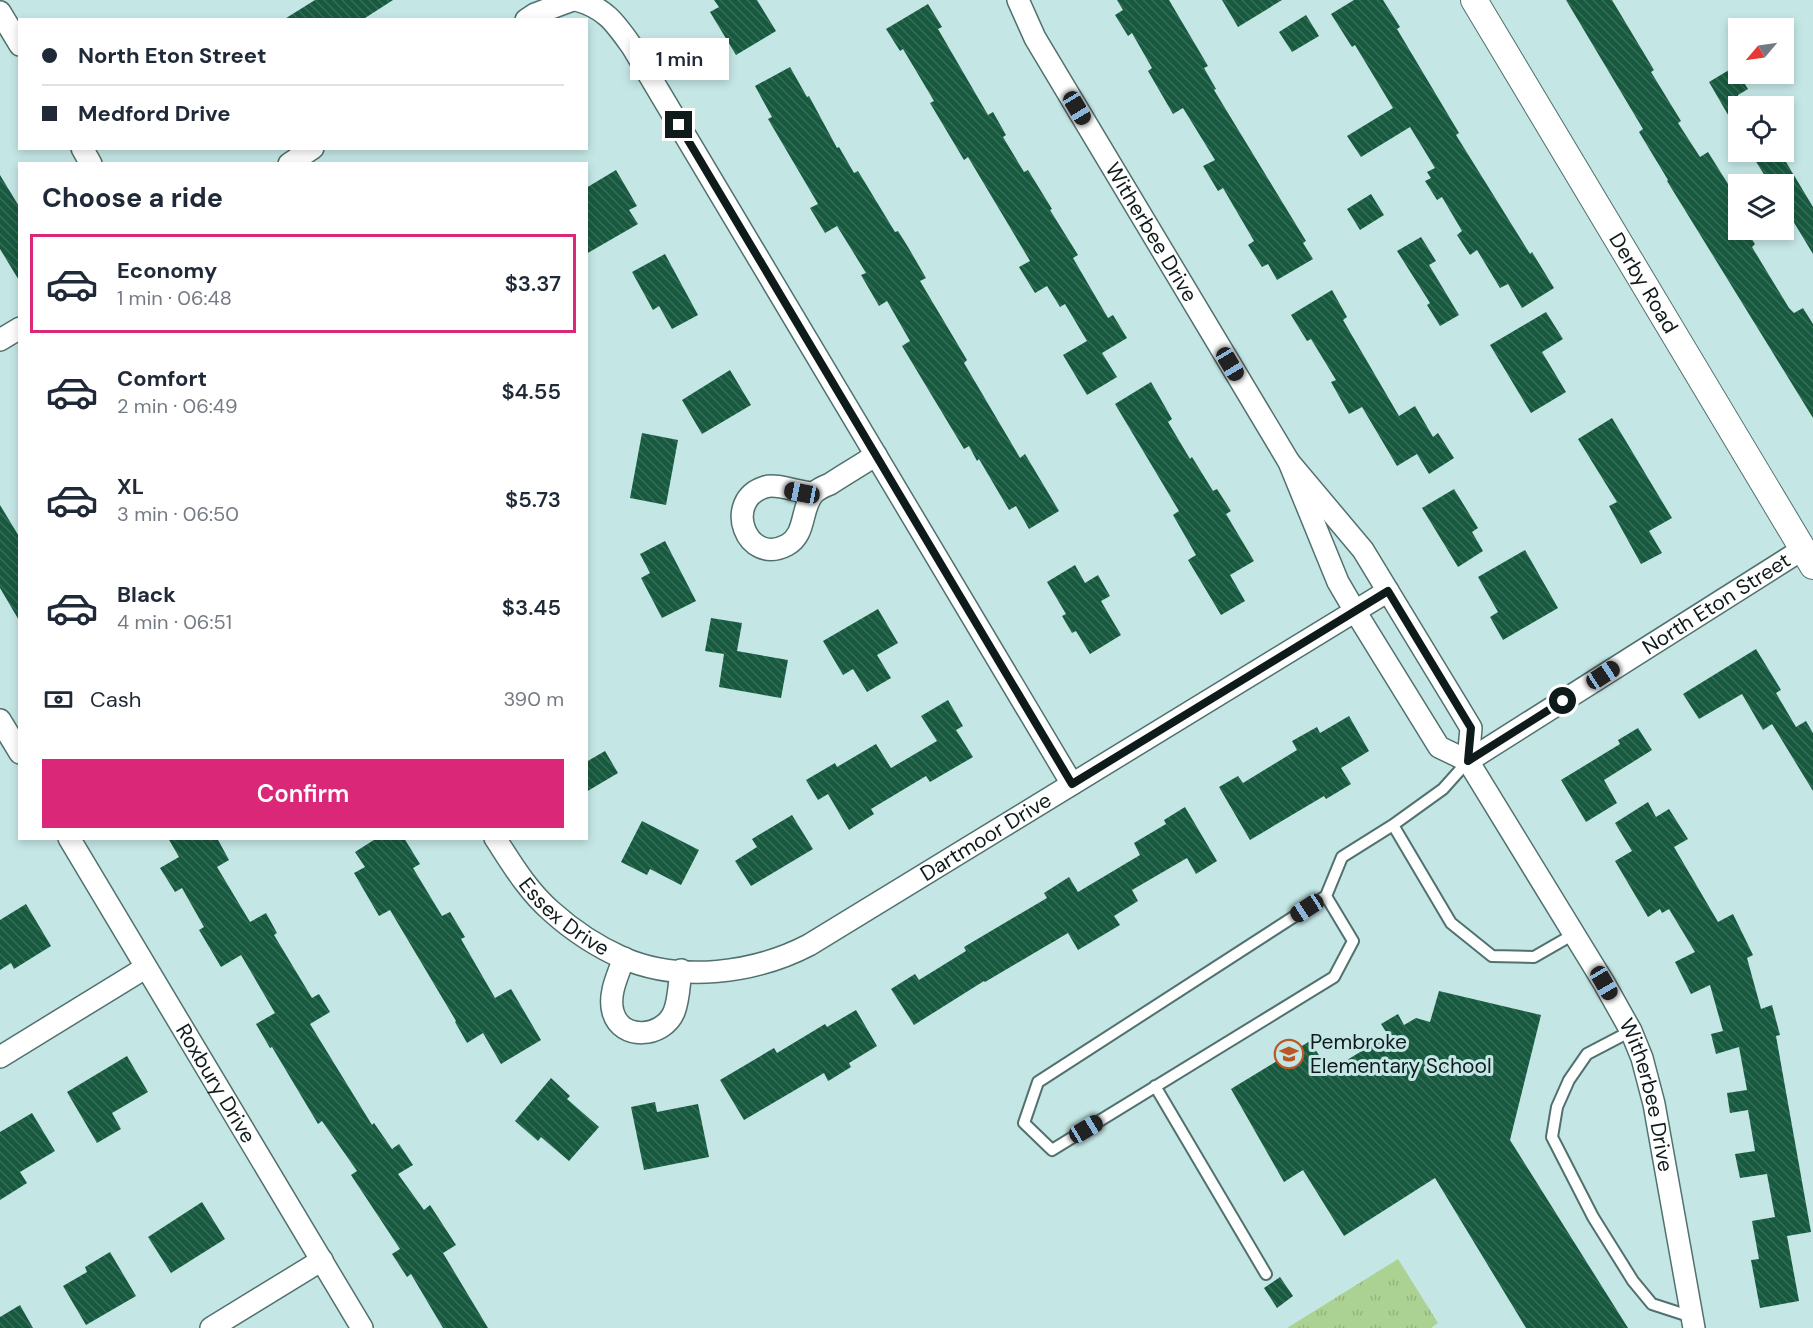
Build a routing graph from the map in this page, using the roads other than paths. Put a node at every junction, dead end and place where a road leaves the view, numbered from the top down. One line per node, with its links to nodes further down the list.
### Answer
1 (574, 0): 5 (street); 11 (street)
2 (1018, 0): 12 (street, Witherbee Drive)
3 (1474, 0): 14 (street, Derby Road)
4 (0, 12): 6 (street)
5 (529, 18)
6 (18, 42)
7 (310, 150): 8 (street)
8 (292, 162)
9 (18, 329): 10 (street)
10 (0, 340)
11 (876, 455): 13 (street); 20 (street)
12 (1289, 462): 15 (street, Witherbee Drive); 16 (street, Witherbee Drive)
13 (814, 493)
14 (1810, 552): 19 (street, North Eton Street)
15 (1388, 591): 16 (street, Dartmoor Drive); 19 (street, Witherbee Drive)
16 (1355, 611): 19 (street, Witherbee Drive); 20 (street, Dartmoor Drive)
17 (0, 720): 18 (street)
18 (18, 750)
19 (1468, 761): 21 (lane); 25 (street, Witherbee Drive)
20 (1072, 784): 29 (street, Dartmoor Drive)
21 (1393, 825): 24 (lane); 25 (lane)
22 (70, 840): 27 (street, Roxbury Drive)
23 (496, 840): 26 (street, Essex Drive)
24 (1326, 896): 32 (lane); 32 (lane)
25 (1574, 934): 30 (street, Witherbee Drive)
26 (624, 958): 28 (street, Essex Drive); 29 (street)
27 (145, 968): 31 (street); 33 (street, Roxbury Drive)
28 (655, 968): 29 (street, Dartmoor Drive)
29 (681, 970)
30 (1631, 1031): 35 (street, Witherbee Drive); 35 (lane)
31 (0, 1057)
32 (1155, 1086): 34 (lane)
33 (322, 1260): 36 (street); 37 (street, Roxbury Drive)
34 (1266, 1274)
35 (1693, 1322)
36 (211, 1328)
37 (362, 1328)

